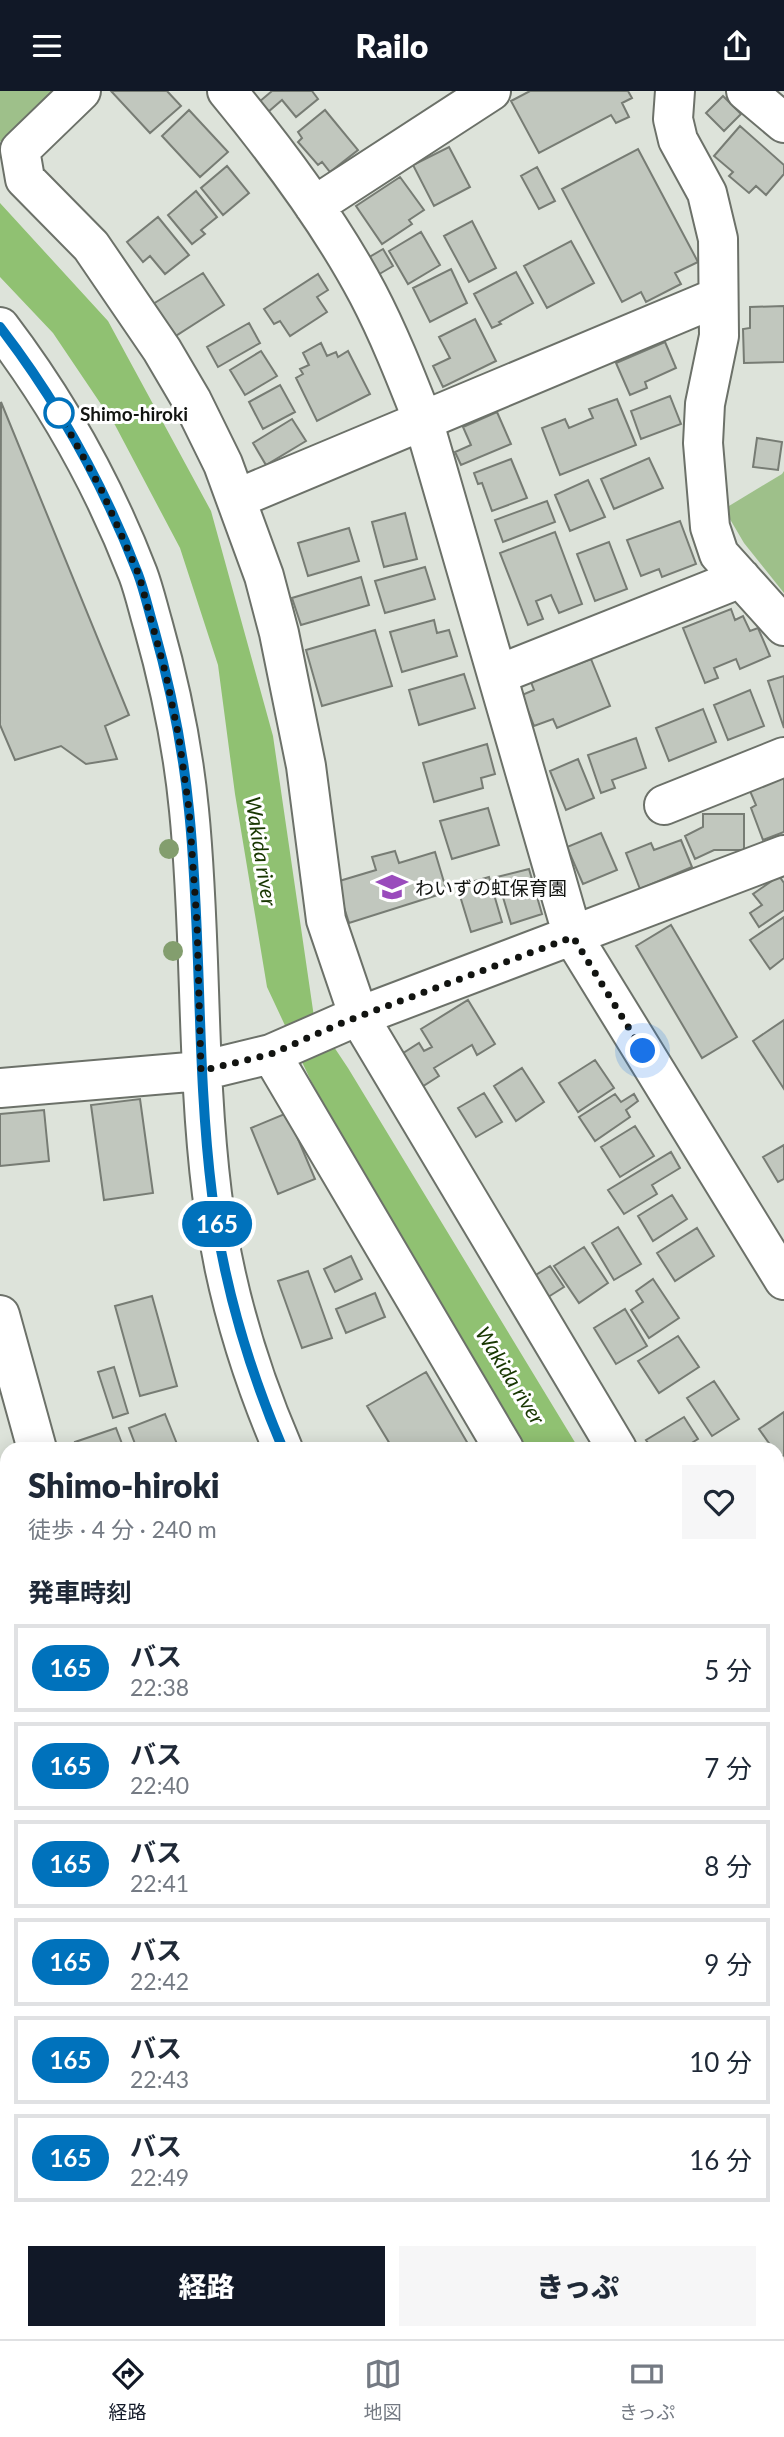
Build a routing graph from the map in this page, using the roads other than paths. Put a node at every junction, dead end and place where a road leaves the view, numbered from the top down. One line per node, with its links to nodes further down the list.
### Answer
1 (81, 91): 11 (street)
2 (227, 91): 7 (street)
3 (491, 91): 7 (street)
4 (675, 91): 8 (street)
5 (746, 91): 6 (street)
6 (784, 123)
7 (314, 206): 10 (street)
8 (718, 297): 10 (street); 12 (street)
9 (0, 328): 21 (street)
10 (424, 421): 11 (street); 14 (street)
11 (236, 499): 19 (street)
12 (741, 578): 13 (street); 14 (street)
13 (784, 626)
14 (497, 675): 18 (street)
15 (784, 757): 16 (street)
16 (664, 805)
17 (784, 855): 18 (street)
18 (573, 937): 19 (street); 23 (street)
19 (352, 1020): 20 (street); 28 (street)
20 (278, 1051): 21 (street); 27 (street)
21 (201, 1071): 22 (street); 26 (street)
22 (0, 1088)
23 (784, 1280)
24 (0, 1315): 25 (street)
25 (35, 1442)
26 (280, 1442)
27 (500, 1442)
28 (613, 1442)

